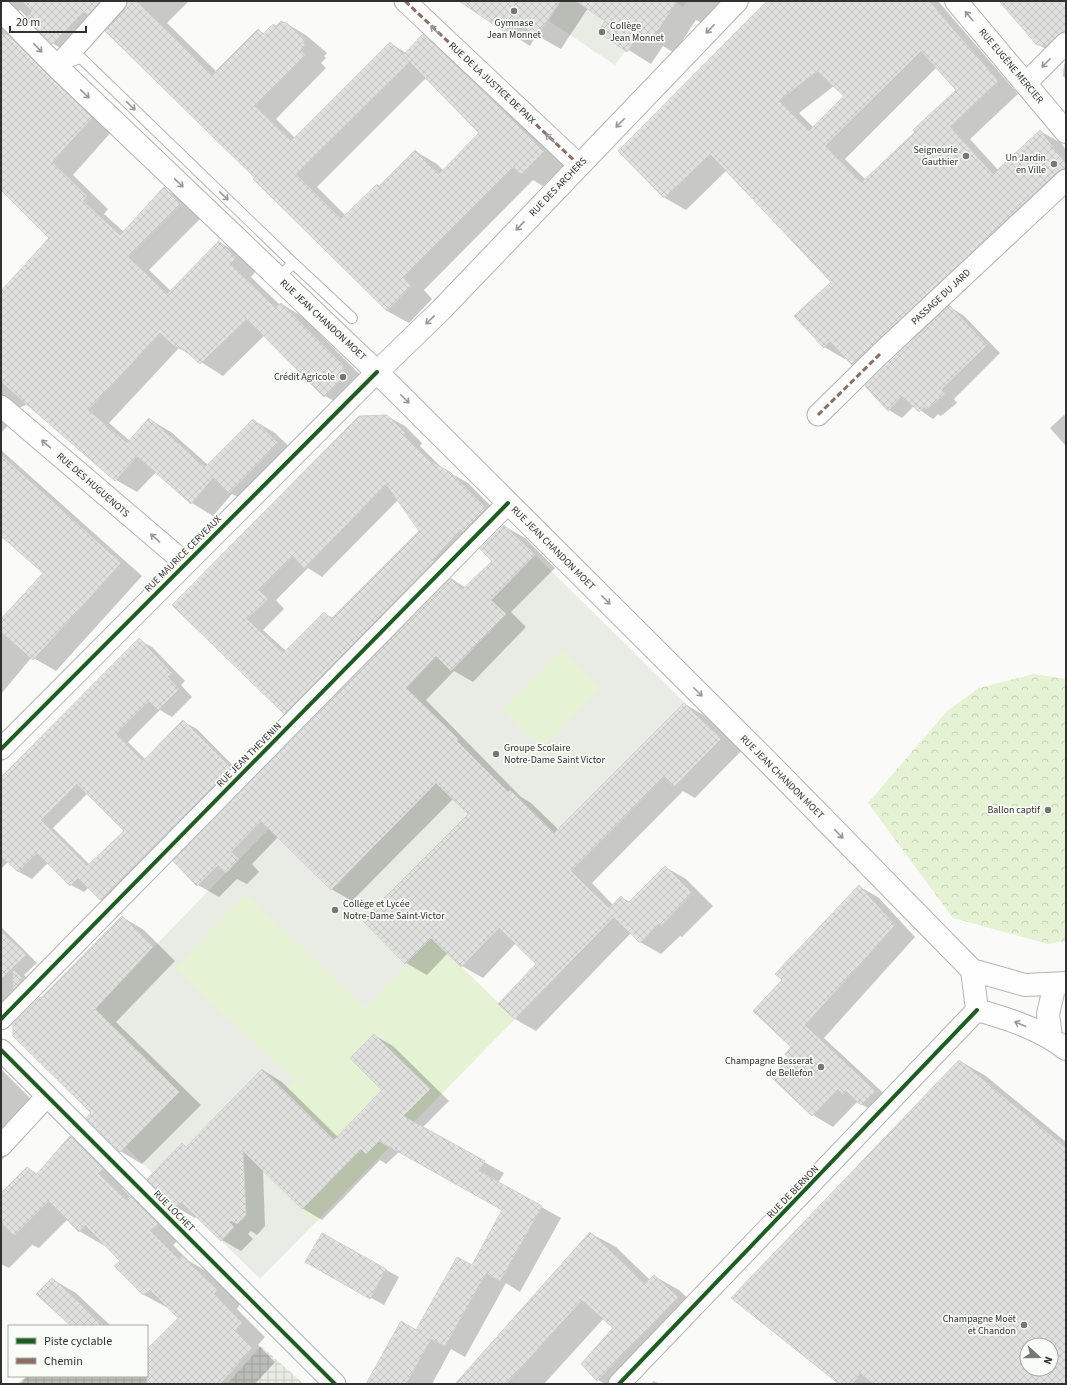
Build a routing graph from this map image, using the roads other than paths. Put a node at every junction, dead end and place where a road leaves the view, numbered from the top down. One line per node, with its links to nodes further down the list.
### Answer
1 (116, 1): 7 (street)
2 (405, 1): 10 (street, RUE DE LA JUSTICE DE PAIX, one-way to 2)
3 (737, 1): 10 (main road, RUE DES ARCHERS, one-way to 10)
4 (956, 1): 8 (main road, RUE EUGÈNE MERCIER, one-way to 4)
5 (1, 10): 7 (main road, RUE JEAN CHANDON MOET, one-way to 7)
6 (1066, 43): 8 (street, one-way to 8)
7 (57, 67): 12 (main road, RUE JEAN CHANDON MOET, one-way to 12)
8 (1026, 83): 9 (main road, RUE EUGÈNE MERCIER)
9 (1066, 132)
10 (579, 165): 14 (main road, RUE DES ARCHERS, one-way to 14)
11 (1066, 180): 16 (street, PASSAGE DU JARD)
12 (286, 271): 13 (lane); 14 (main road, RUE JEAN CHANDON MOET)
13 (352, 318)
14 (378, 372): 17 (main road, RUE JEAN CHANDON MOET, one-way to 17); 18 (street, RUE MAURICE CERVEAUX)
15 (1, 406): 18 (street, RUE DES HUGUENOTS, one-way to 15)
16 (818, 415)
17 (508, 503): 20 (main road, RUE JEAN CHANDON MOET, one-way to 20); 23 (street, RUE JEAN THEVENIN)
18 (185, 563): 19 (street, RUE MAURICE CERVEAUX)
19 (1, 749)
20 (972, 970): 21 (main road); 22 (main road)
21 (1061, 983): 24 (main road)
22 (978, 1010): 24 (main road, one-way to 22); 29 (street, RUE DE BERNON)
23 (1, 1019)
24 (1058, 1043)
25 (1, 1050): 26 (street, RUE LOCHET)
26 (47, 1096): 27 (street); 28 (street, RUE LOCHET)
27 (1, 1146)
28 (335, 1384)
29 (619, 1384)

